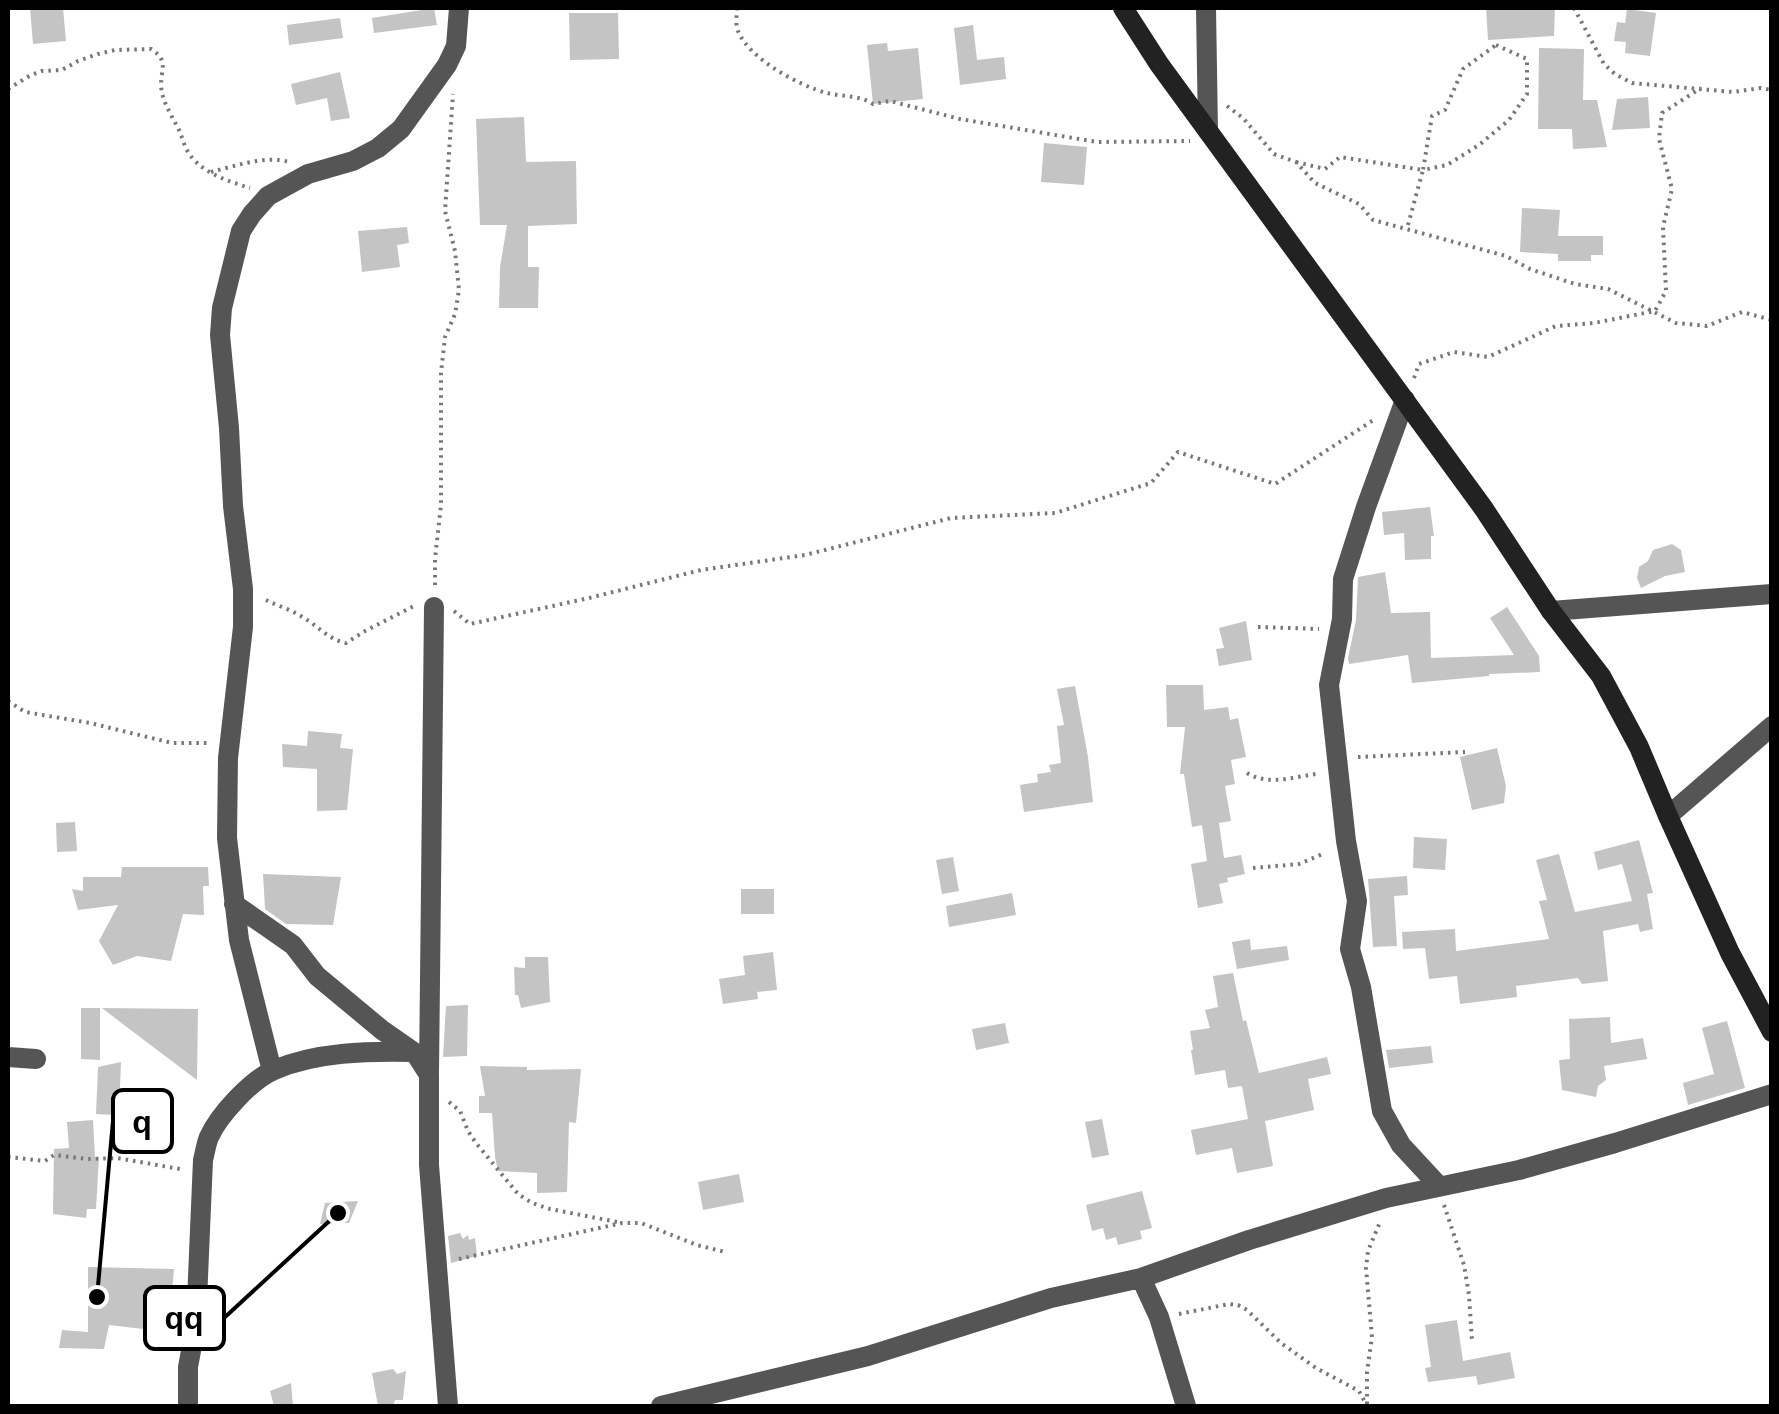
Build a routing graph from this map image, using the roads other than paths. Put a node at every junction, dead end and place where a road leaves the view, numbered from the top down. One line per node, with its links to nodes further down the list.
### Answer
1 (459, 8): 11 (street)
2 (1124, 8): 4 (street)
3 (1206, 8): 4 (street)
4 (1212, 136): 5 (street)
5 (1405, 400): 8 (street); 19 (street)
6 (1772, 594): 8 (street)
7 (434, 601): 17 (street)
8 (1551, 612): 10 (street)
9 (1772, 726): 10 (street)
10 (1668, 816): 12 (street)
11 (234, 904): 13 (street); 16 (street)
12 (1772, 1032)
13 (415, 1052): 16 (street); 17 (street)
14 (8, 1057): 15 (street)
15 (36, 1059)
16 (272, 1071): 21 (street)
17 (429, 1081): 22 (street)
18 (1772, 1094): 19 (street)
19 (1440, 1186): 20 (street)
20 (1141, 1278): 23 (street); 24 (street)
21 (188, 1406)
22 (448, 1406)
23 (661, 1406)
24 (1186, 1406)

